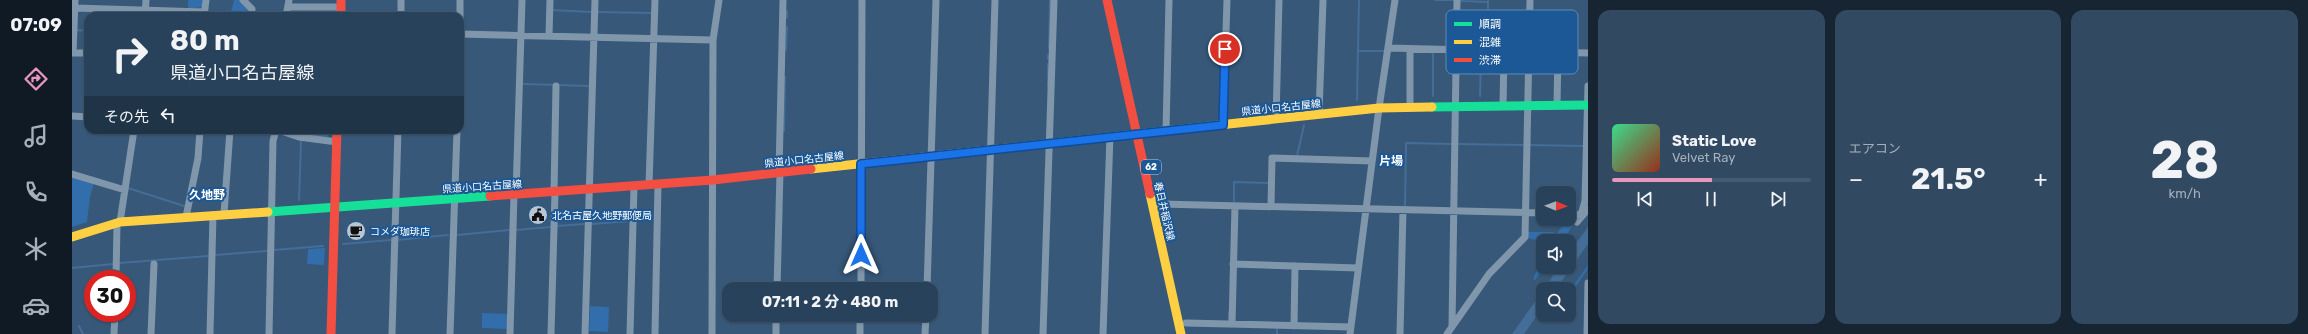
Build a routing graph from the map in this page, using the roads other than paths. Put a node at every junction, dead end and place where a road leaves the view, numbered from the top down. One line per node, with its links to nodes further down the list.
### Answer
1 (75, 0): 27 (street)
2 (146, 0): 32 (street)
3 (206, 0): 33 (street)
4 (242, 0): 34 (street)
5 (401, 0): 35 (street)
6 (460, 0): 36 (street)
7 (522, 0): 38 (street)
8 (550, 0): 39 (street)
9 (595, 0): 40 (street)
10 (654, 0): 41 (street)
11 (719, 0): 42 (street)
12 (784, 0): 85 (street)
13 (862, 0): 84 (street)
14 (936, 0): 82 (street)
15 (995, 0): 81 (street)
16 (1054, 0): 80 (street)
17 (1107, 0): 77 (main road, 春日井稲沢線 / 62)
18 (1115, 0): 77 (main road, 春日井稲沢線 / 62)
19 (1169, 0): 68 (street)
20 (1227, 0): 67 (street)
21 (1279, 0): 66 (street)
22 (1323, 0): 63 (street)
23 (1395, 0): 43 (street)
24 (1457, 0): 29 (street)
25 (1530, 0): 30 (street)
26 (288, 4): 28 (street)
27 (75, 8): 31 (street); 46 (street)
28 (341, 8)
29 (1457, 10)
30 (1530, 10)
31 (131, 12)
32 (145, 12)
33 (204, 12)
34 (252, 12)
35 (401, 12)
36 (460, 12)
37 (464, 34): 38 (street)
38 (521, 35): 39 (street); 93 (street)
39 (549, 36): 40 (street)
40 (594, 37): 41 (street); 91 (street)
41 (653, 39): 42 (street); 88 (street)
42 (713, 40): 87 (street)
43 (1388, 48): 44 (street); 62 (street)
44 (1410, 49): 45 (street); 61 (street)
45 (1446, 50)
46 (72, 53): 47 (street)
47 (84, 53)
48 (1578, 53): 49 (street)
49 (1588, 53)
50 (1456, 74): 57 (street)
51 (1504, 74): 58 (street)
52 (1529, 74): 59 (street)
53 (1558, 74): 60 (street)
54 (556, 86): 92 (street)
55 (1588, 86): 56 (street)
56 (1588, 105): 60 (main road, 県道小口名古屋線); 110 (street)
57 (1455, 106): 58 (main road, 県道小口名古屋線); 61 (main road, 県道小口名古屋線); 104 (street)
58 (1503, 106): 59 (main road, 県道小口名古屋線)
59 (1528, 106): 60 (main road, 県道小口名古屋線); 105 (street)
60 (1557, 106)
61 (1410, 107): 62 (main road, 県道小口名古屋線)
62 (1379, 108): 63 (main road, 県道小口名古屋線); 83 (street)
63 (1319, 114): 66 (main road, 県道小口名古屋線)
64 (72, 116): 65 (street)
65 (84, 117)
66 (1276, 119): 67 (main road, 県道小口名古屋線)
67 (1223, 125): 68 (main road, 県道小口名古屋線)
68 (1166, 131): 77 (main road, 県道小口名古屋線)
69 (133, 134): 90 (street)
70 (200, 134): 111 (street)
71 (230, 134): 107 (street)
72 (276, 134): 103 (street)
73 (290, 134): 79 (street)
74 (337, 134): 79 (main road)
75 (398, 134): 95 (street)
76 (457, 134): 94 (street)
77 (1140, 134): 78 (main road, 県道小口名古屋線); 96 (main road, 春日井稲沢線 / 62); 153 (main road, 春日井稲沢線 / 62)
78 (1110, 136): 80 (main road, 県道小口名古屋線); 152 (street)
79 (337, 142): 99 (main road)
80 (1050, 143): 81 (main road, 県道小口名古屋線); 151 (street)
81 (991, 149): 82 (main road, 県道小口名古屋線); 150 (street)
82 (932, 156): 84 (main road, 県道小口名古屋線); 122 (street)
83 (1372, 161): 98 (street); 100 (street)
84 (861, 164): 85 (main road, 県道小口名古屋線); 121 (street)
85 (780, 172): 87 (main road, 県道小口名古屋線); 120 (street)
86 (72, 174): 90 (street)
87 (713, 180): 88 (main road, 県道小口名古屋線); 146 (street)
88 (653, 185): 89 (main road, 県道小口名古屋線); 145 (street)
89 (634, 186): 91 (main road, 県道小口名古屋線); 144 (street)
90 (125, 190): 113 (street)
91 (590, 190): 92 (main road, 県道小口名古屋線); 143 (street)
92 (554, 192): 93 (main road, 県道小口名古屋線); 142 (street)
93 (515, 194): 94 (main road, 県道小口名古屋線); 141 (street)
94 (455, 199): 95 (main road, 県道小口名古屋線); 140 (street)
95 (396, 202): 99 (main road, 県道小口名古屋線); 139 (street)
96 (1160, 204): 97 (street); 129 (main road, 春日井稲沢線 / 62)
97 (1235, 206): 98 (street); 116 (street)
98 (1271, 206): 100 (street)
99 (335, 207): 103 (main road, 県道小口名古屋線); 138 (main road)
100 (1366, 209): 102 (street); 118 (street)
101 (1588, 209): 110 (street)
102 (1403, 210): 104 (street); 155 (street)
103 (272, 211): 107 (main road, 県道小口名古屋線); 137 (street)
104 (1454, 211): 105 (street); 132 (street)
105 (1526, 212): 106 (street); 132 (street)
106 (1536, 213)
107 (224, 214): 108 (main road, 県道小口名古屋線)
108 (213, 215): 111 (main road, 県道小口名古屋線); 136 (street)
109 (1576, 215): 110 (street)
110 (1581, 215): 112 (street)
111 (186, 217): 113 (main road, 県道小口名古屋線)
112 (1577, 222)
113 (118, 223): 114 (main road, 県道小口名古屋線); 119 (street)
114 (72, 237)
115 (154, 264): 135 (street)
116 (1233, 264): 117 (street); 130 (street)
117 (1295, 266): 118 (street); 131 (street)
118 (1358, 268): 133 (street)
119 (116, 270)
120 (777, 282)
121 (861, 282)
122 (927, 282)
123 (1588, 282): 124 (street)
124 (1588, 310): 157 (street)
125 (115, 322): 134 (street)
126 (776, 322): 147 (street)
127 (860, 322): 148 (street)
128 (926, 322): 149 (street)
129 (1186, 323): 130 (street); 154 (main road, 春日井稲沢線 / 62)
130 (1232, 324): 131 (street)
131 (1294, 326): 133 (street)
132 (1452, 327): 156 (street)
133 (1351, 330)
134 (114, 334)
135 (151, 334)
136 (210, 334)
137 (269, 334)
138 (331, 334)
139 (392, 334)
140 (450, 334)
141 (510, 334)
142 (551, 334)
143 (585, 334)
144 (630, 334)
145 (655, 334)
146 (712, 334)
147 (776, 334)
148 (860, 334)
149 (925, 334)
150 (984, 334)
151 (1043, 334)
152 (1103, 334)
153 (1181, 334)
154 (1189, 334)
155 (1400, 334)
156 (1447, 334)
157 (1587, 334)

